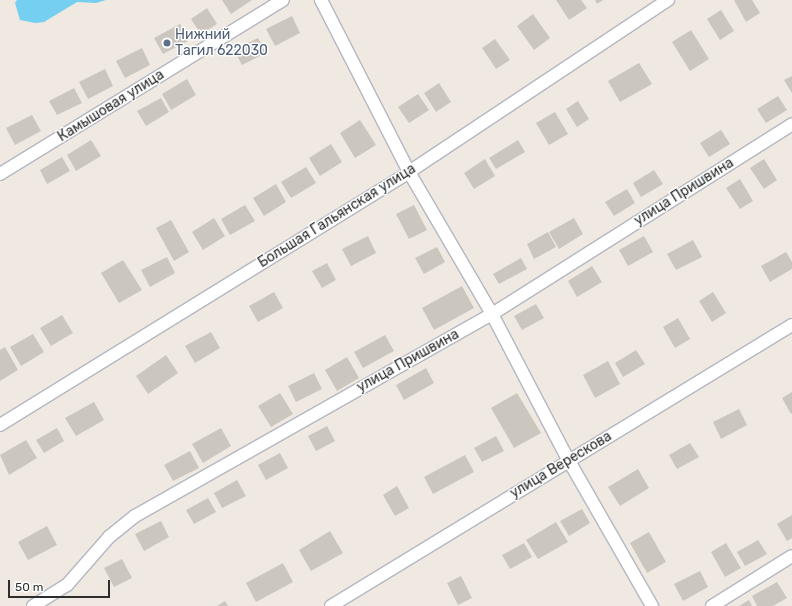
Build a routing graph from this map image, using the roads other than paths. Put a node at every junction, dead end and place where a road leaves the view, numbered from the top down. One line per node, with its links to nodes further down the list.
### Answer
1 (283, 0): 6 (street, Камышовая улица)
2 (321, 0): 5 (street)
3 (668, 0): 5 (street, Большая Гальянская улица)
4 (792, 124): 7 (street, улица Пришвина)
5 (409, 172): 7 (street); 9 (street, Большая Гальянская улица)
6 (0, 174)
7 (492, 314): 10 (street); 12 (street, улица Пришвина)
8 (792, 325): 10 (street, улица Верескова)
9 (0, 425)
10 (569, 460): 13 (street, улица Верескова); 14 (street)
11 (792, 556): 15 (street)
12 (33, 606)
13 (331, 606)
14 (652, 606)
15 (712, 606)

